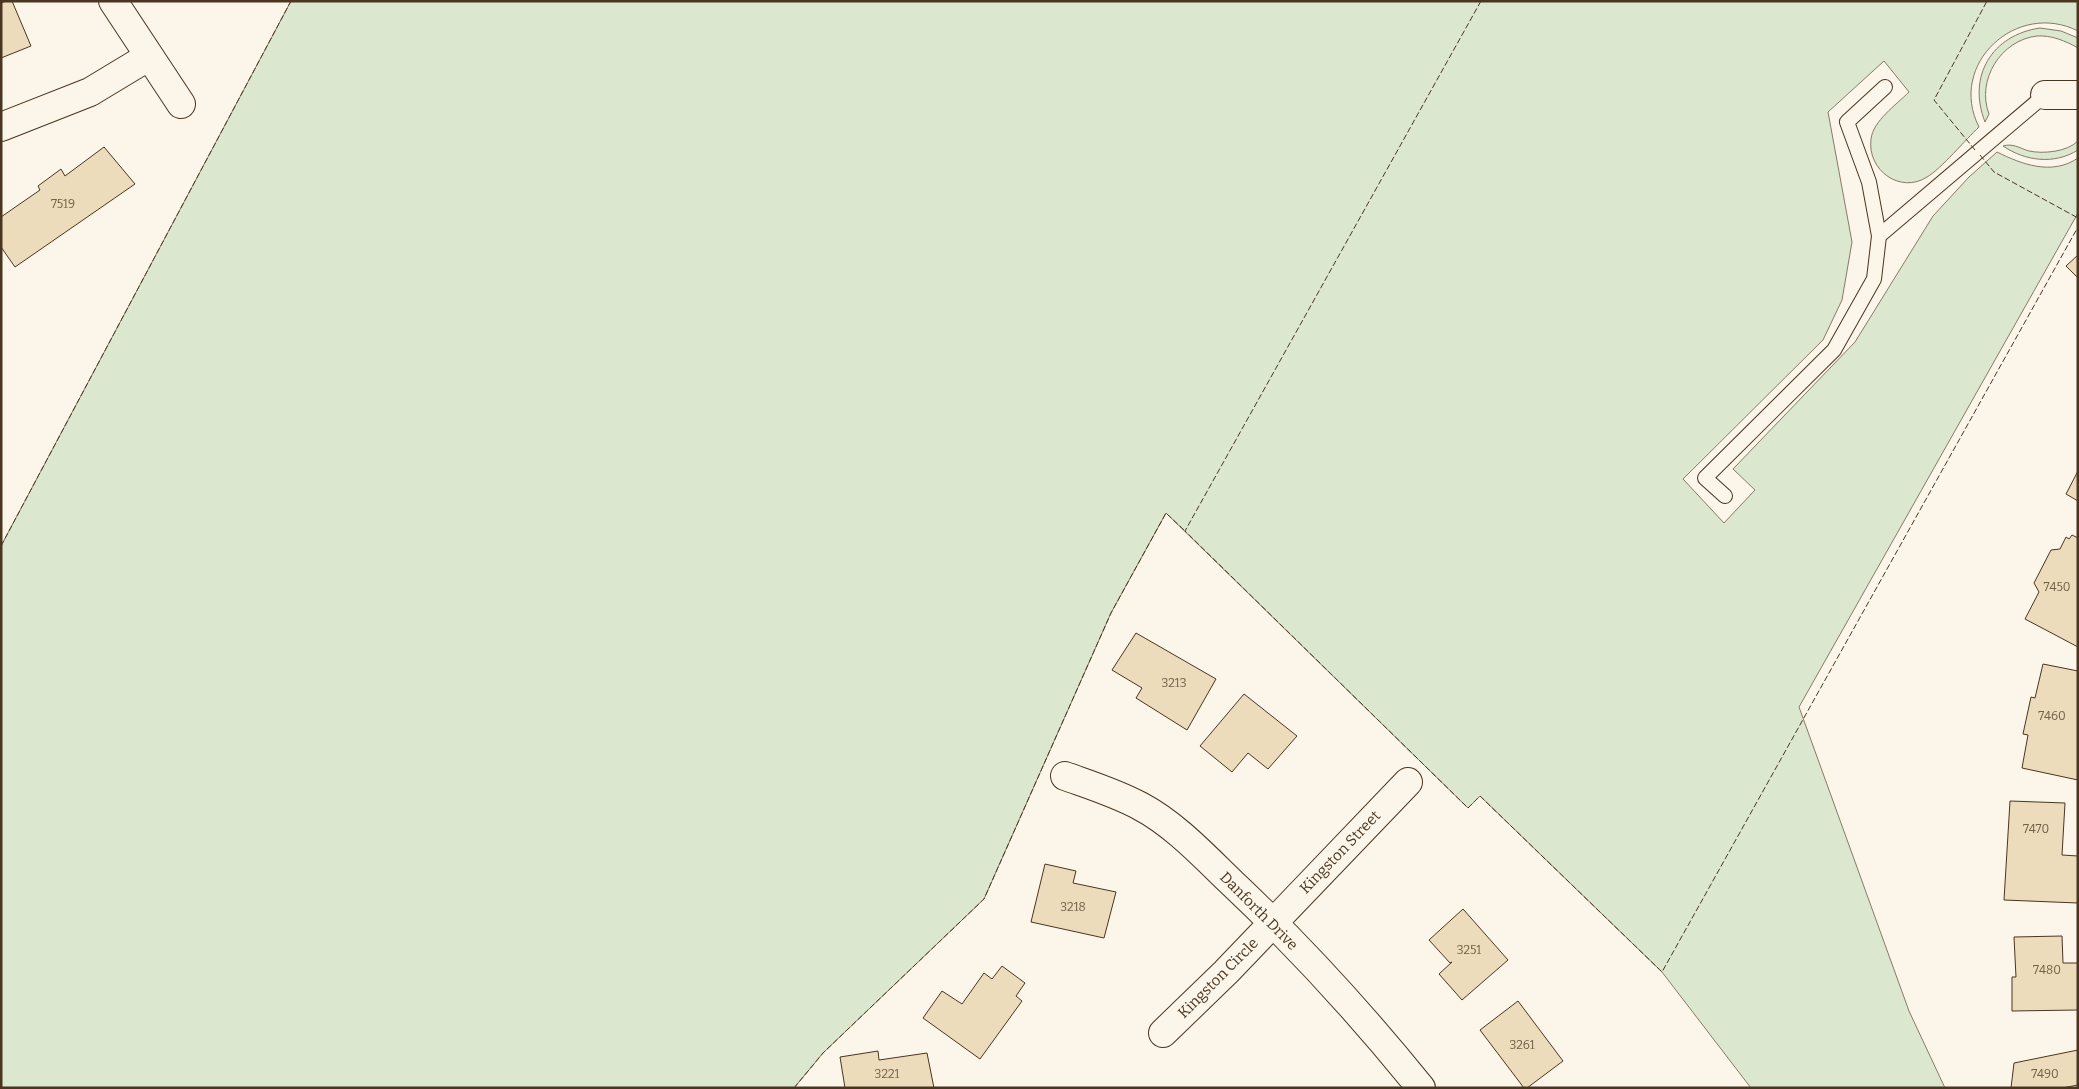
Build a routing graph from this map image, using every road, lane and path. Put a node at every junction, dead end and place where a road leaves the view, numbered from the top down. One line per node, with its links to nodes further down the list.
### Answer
1 (114, 1): 2 (street)
2 (148, 57): 6 (street); 7 (street)
3 (1885, 87): 8 (lane)
4 (2045, 95): 5 (street); 8 (lane)
5 (2078, 95)
6 (181, 104)
7 (1, 127)
8 (1879, 236): 9 (lane)
9 (1725, 496)
10 (1065, 776): 12 (street, Danforth Drive)
11 (1408, 782): 12 (street, Kingston Street)
12 (1273, 922): 13 (street, Kingston Circle); 14 (street, Danforth Drive)
13 (1163, 1033)
14 (1420, 1088)

